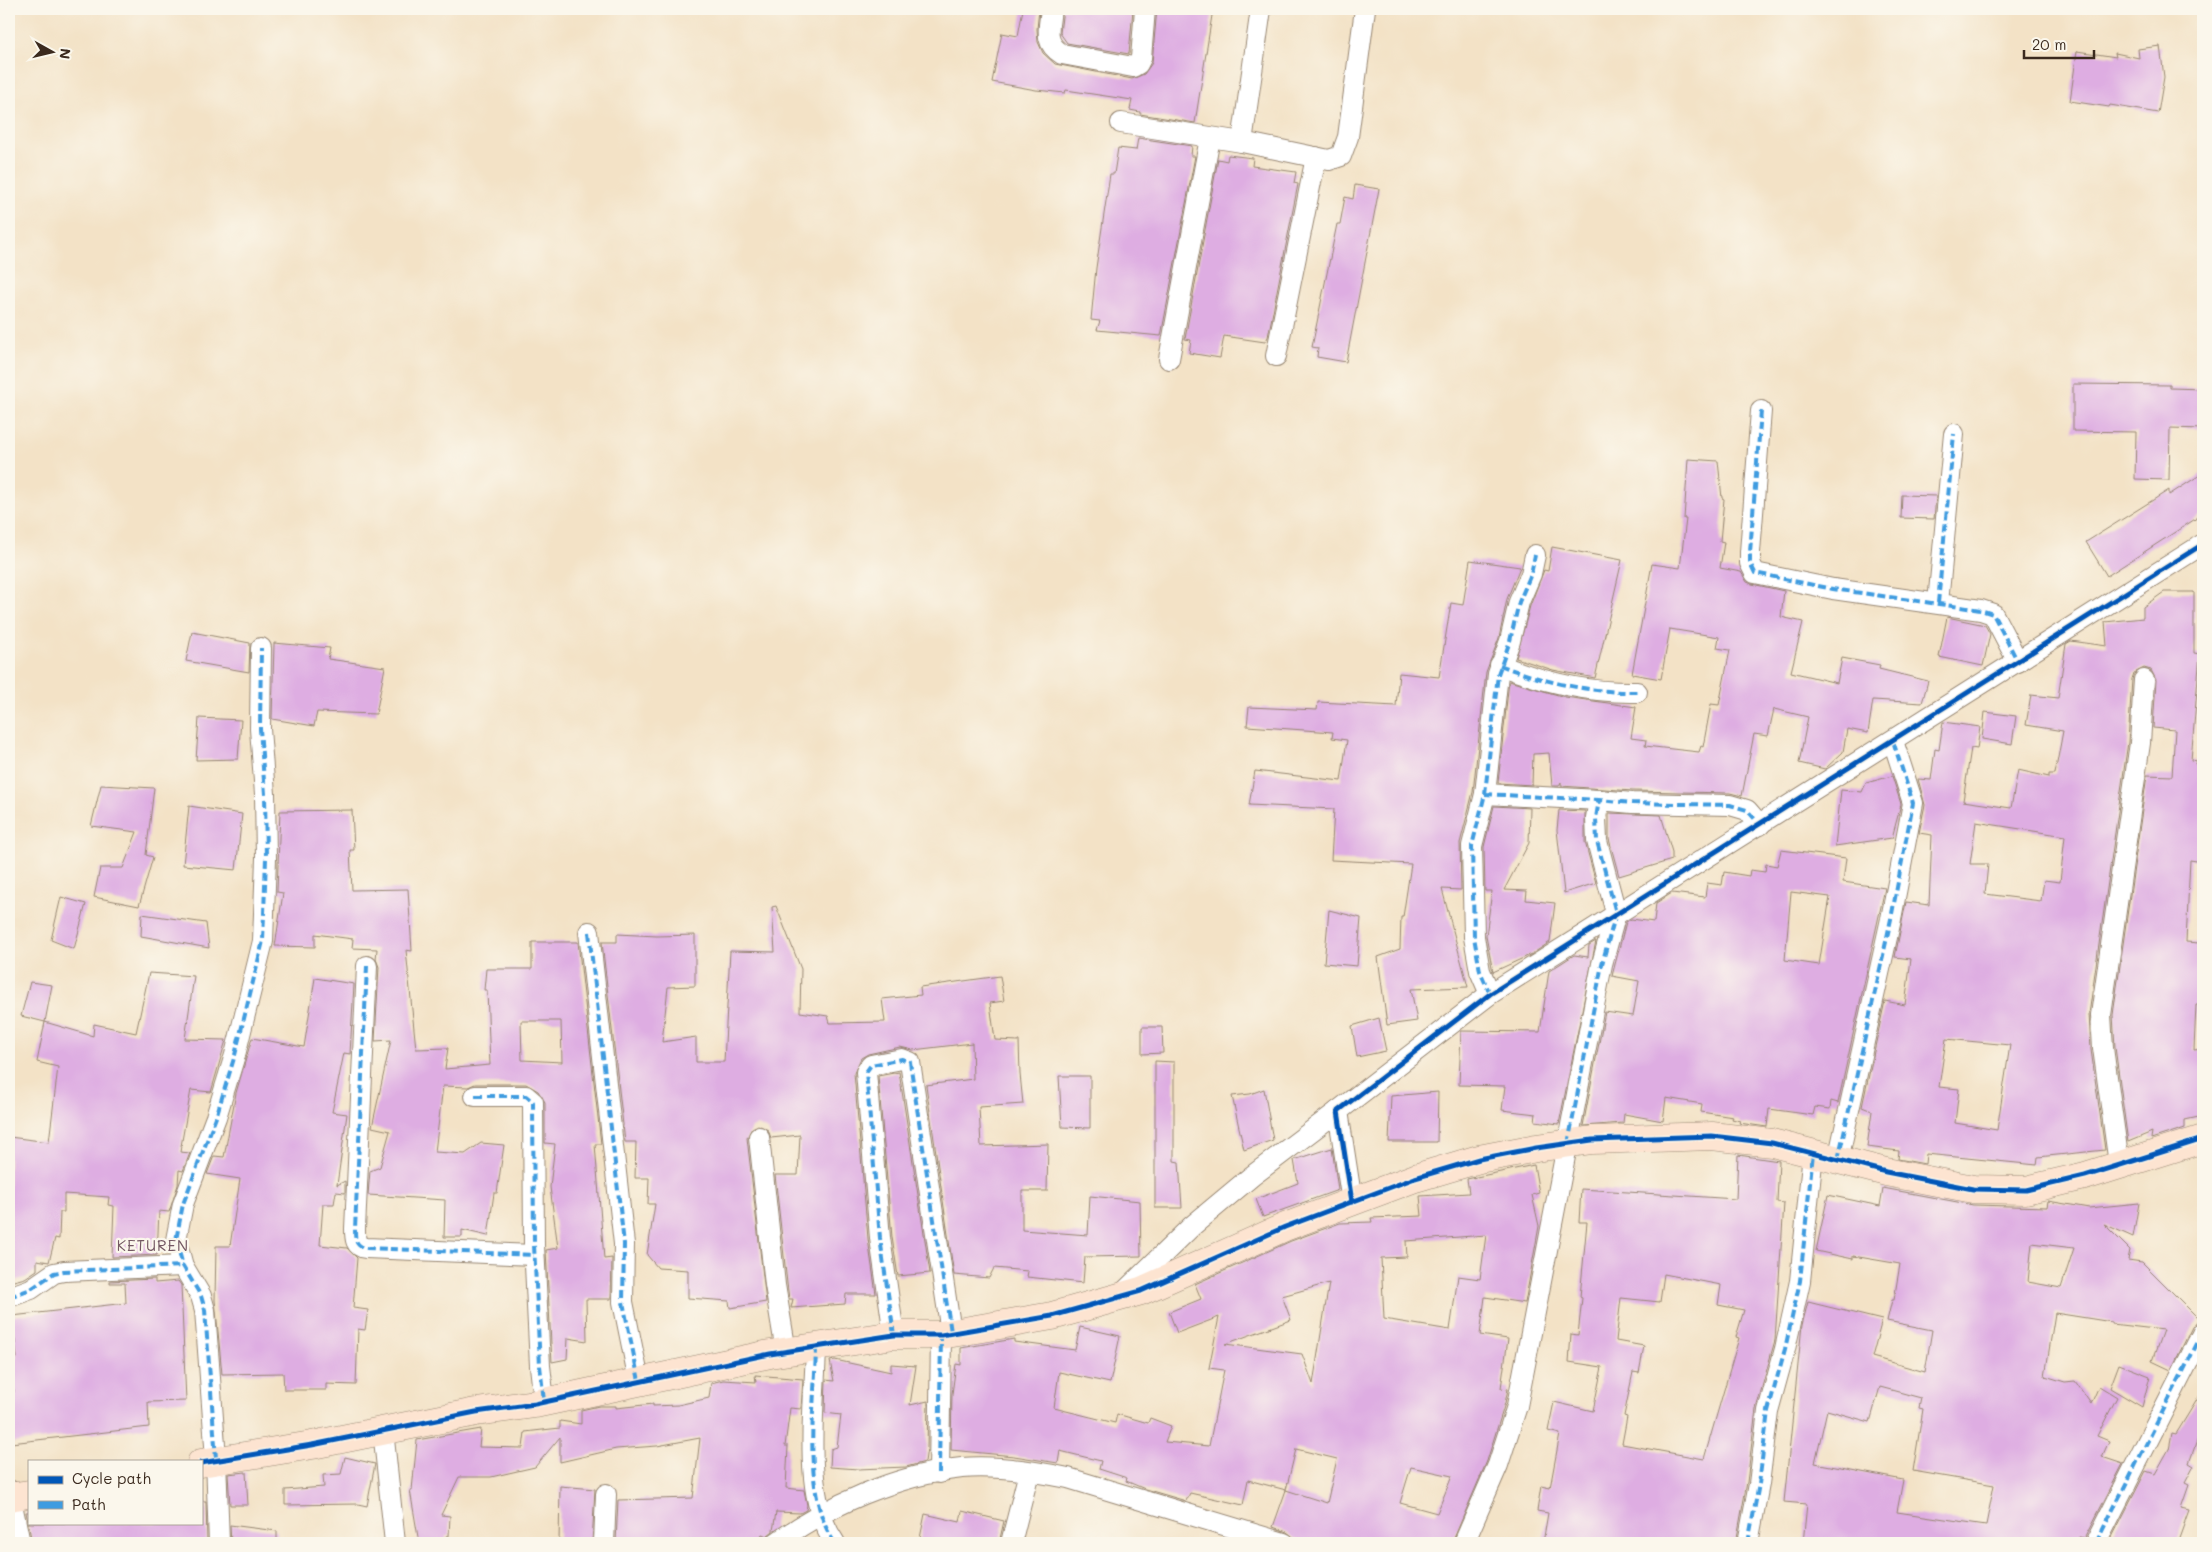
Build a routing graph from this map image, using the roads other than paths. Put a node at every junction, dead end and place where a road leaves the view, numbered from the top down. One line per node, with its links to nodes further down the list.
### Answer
1 (1051, 9): 2 (street)
2 (1145, 9)
3 (1261, 9): 7 (street)
4 (1366, 9): 8 (street)
5 (1121, 123): 6 (street)
6 (1210, 138): 7 (street); 10 (street)
7 (1242, 142): 8 (street)
8 (1316, 157): 9 (street)
9 (1276, 356)
10 (1169, 359)
11 (1761, 411): 15 (street)
12 (1954, 434): 15 (street)
13 (2203, 544): 17 (street)
14 (1535, 555): 18 (street)
15 (1938, 603): 17 (street)
16 (261, 648): 38 (street)
17 (2015, 656): 21 (street)
18 (1500, 665): 20 (street); 22 (street)
19 (2144, 680): 35 (street)
20 (1636, 692)
21 (1893, 741): 24 (street); 34 (street)
22 (1485, 794): 23 (street); 28 (street)
23 (1599, 800): 24 (street); 25 (street)
24 (1755, 818): 25 (street)
25 (1612, 901): 28 (street); 33 (street)
26 (590, 932): 46 (street)
27 (367, 966): 37 (street)
28 (1485, 983): 30 (street)
29 (476, 1096): 37 (street)
30 (1338, 1111): 36 (street); 39 (street)
31 (759, 1137): 44 (street)
32 (2203, 1138): 35 (street)
33 (1568, 1144): 34 (street); 36 (street); 62 (street)
34 (1826, 1156): 35 (street); 63 (street)
35 (2119, 1164)
36 (1352, 1202): 39 (street)
37 (534, 1255): 47 (street)
38 (183, 1266): 40 (street); 49 (street)
39 (1121, 1296): 41 (street)
40 (9, 1297)
41 (946, 1318): 42 (street); 42 (street); 50 (street)
42 (892, 1321): 45 (street)
43 (2203, 1332): 64 (street)
44 (784, 1338): 45 (street); 46 (street)
45 (816, 1347): 54 (street)
46 (636, 1368): 47 (street)
47 (543, 1394): 48 (street)
48 (383, 1430): 49 (street); 57 (street)
49 (211, 1451): 56 (street)
50 (939, 1473): 51 (street); 54 (street)
51 (1028, 1476): 60 (street); 61 (street)
52 (606, 1494): 58 (street)
53 (14, 1495): 55 (street)
54 (827, 1530): 59 (street)
55 (20, 1543)
56 (219, 1543)
57 (395, 1543)
58 (604, 1543)
59 (776, 1543)
60 (1011, 1543)
61 (1284, 1543)
62 (1464, 1543)
63 (1748, 1543)
64 (2096, 1543)

